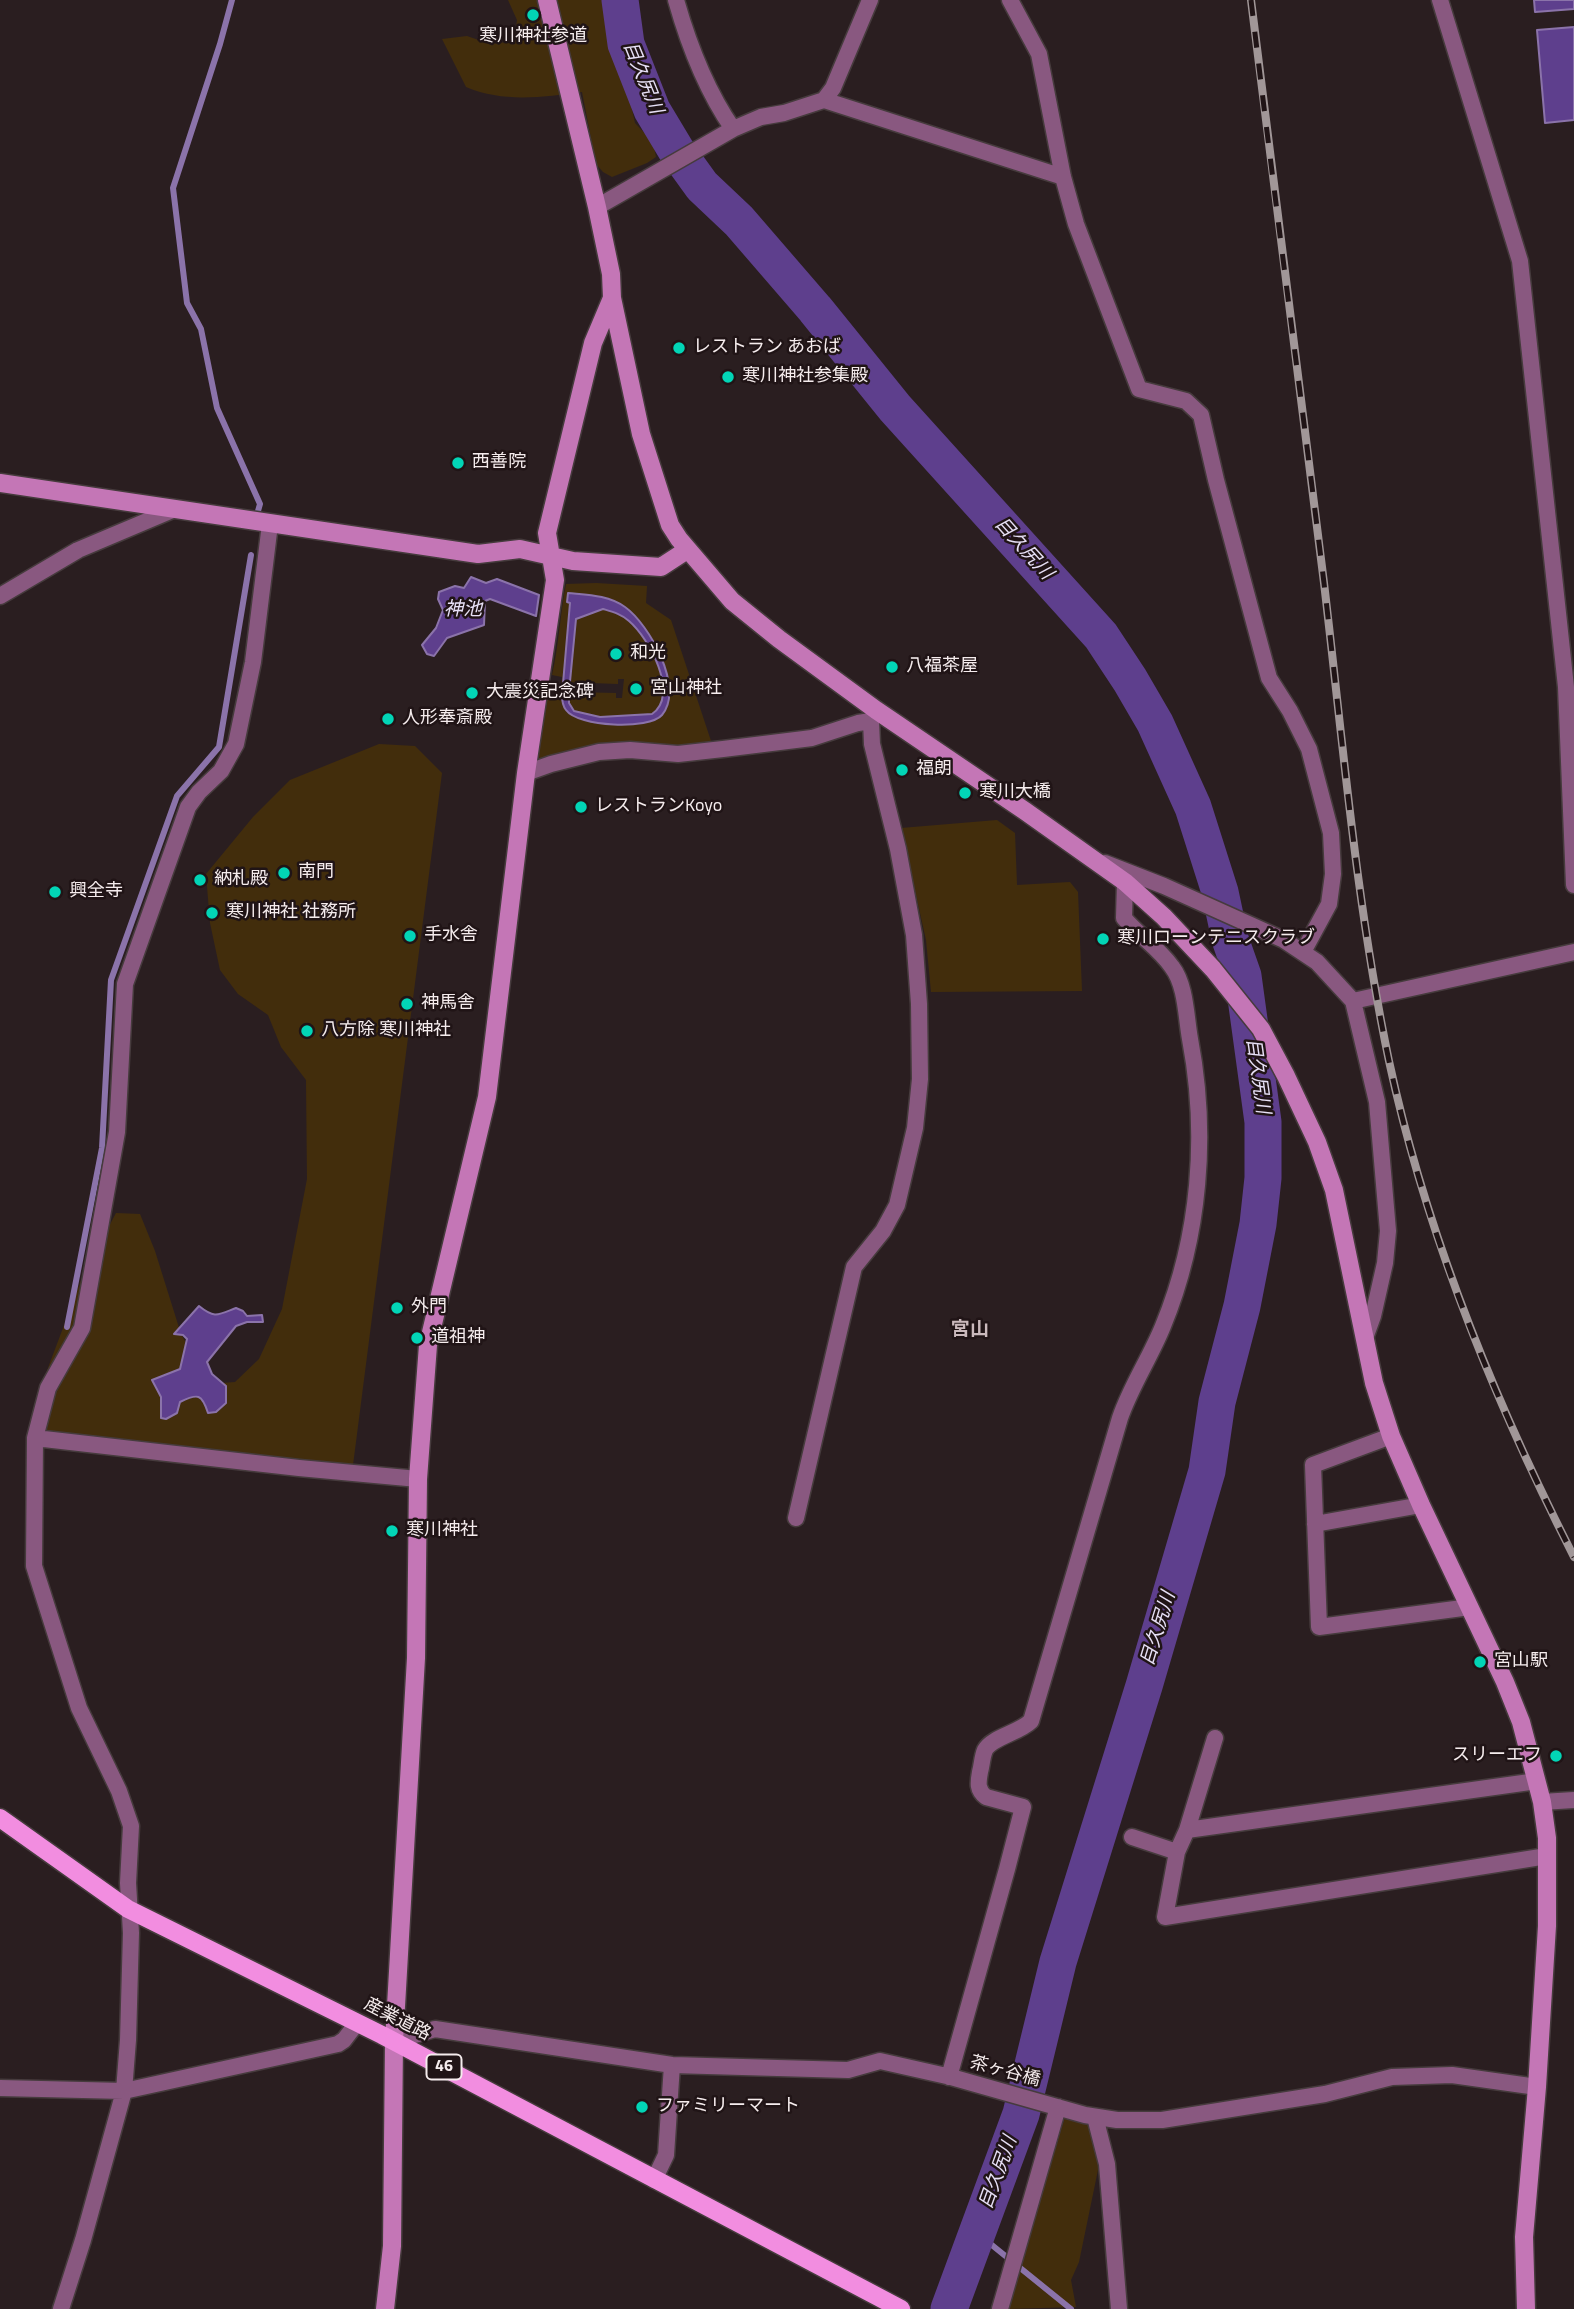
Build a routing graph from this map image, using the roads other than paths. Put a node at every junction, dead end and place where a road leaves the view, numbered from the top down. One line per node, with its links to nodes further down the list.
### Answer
1 (547, 0): 9 (street)
2 (676, 0): 7 (street)
3 (870, 0): 6 (street)
4 (1010, 0): 8 (street)
5 (1440, 0): 21 (street)
6 (824, 100): 7 (street); 8 (street)
7 (733, 129): 9 (street)
8 (1063, 177): 22 (street)
9 (597, 206): 10 (street)
10 (612, 298): 14 (street); 15 (street)
11 (0, 483): 12 (street)
12 (175, 509): 13 (street); 16 (street)
13 (270, 524): 15 (street); 27 (street)
14 (687, 550): 15 (street); 17 (street)
15 (551, 556): 18 (street)
16 (0, 596)
17 (874, 715): 18 (street); 19 (street); 30 (street)
18 (526, 773): 28 (street)
19 (1090, 857): 20 (street); 22 (street)
20 (1125, 882): 25 (street); 46 (street)
21 (1574, 885)
22 (1303, 952): 24 (street)
23 (1574, 952): 24 (street)
24 (1353, 1000): 25 (street)
25 (1365, 1338): 26 (street)
26 (1391, 1436): 29 (street); 31 (street)
27 (35, 1438): 28 (street); 42 (street)
28 (418, 1479): 44 (street)
29 (1420, 1505): 31 (street); 32 (street)
30 (796, 1518)
31 (1315, 1524): 32 (street)
32 (1471, 1607): 34 (street)
33 (1215, 1738): 38 (street)
34 (1536, 1780): 36 (street); 38 (street)
35 (1574, 1800): 36 (street)
36 (1542, 1802): 41 (street)
37 (0, 1818): 42 (main road, 産業道路 / 46)
38 (1187, 1830): 40 (street)
39 (1132, 1837): 40 (street)
40 (1177, 1852): 41 (street)
41 (1547, 1856): 47 (street)
42 (128, 1909): 43 (main road, 産業道路 / 46); 49 (street)
43 (357, 2023): 44 (main road, 産業道路 / 46); 49 (street)
44 (394, 2041): 45 (street, 茶ヶ谷橋); 52 (main road, 産業道路 / 46); 55 (street)
45 (672, 2065): 46 (street, 茶ヶ谷橋); 52 (street)
46 (950, 2077): 50 (street, 茶ヶ谷橋)
47 (1537, 2087): 51 (street, 茶ヶ谷橋); 58 (street)
48 (0, 2088): 49 (street)
49 (124, 2091): 54 (street)
50 (1054, 2105): 51 (street, 茶ヶ谷橋); 56 (street)
51 (1095, 2117): 57 (street)
52 (654, 2179): 53 (main road, 産業道路 / 46)
53 (898, 2307)
54 (61, 2309)
55 (384, 2309)
56 (1000, 2309)
57 (1119, 2309)
58 (1526, 2309)

